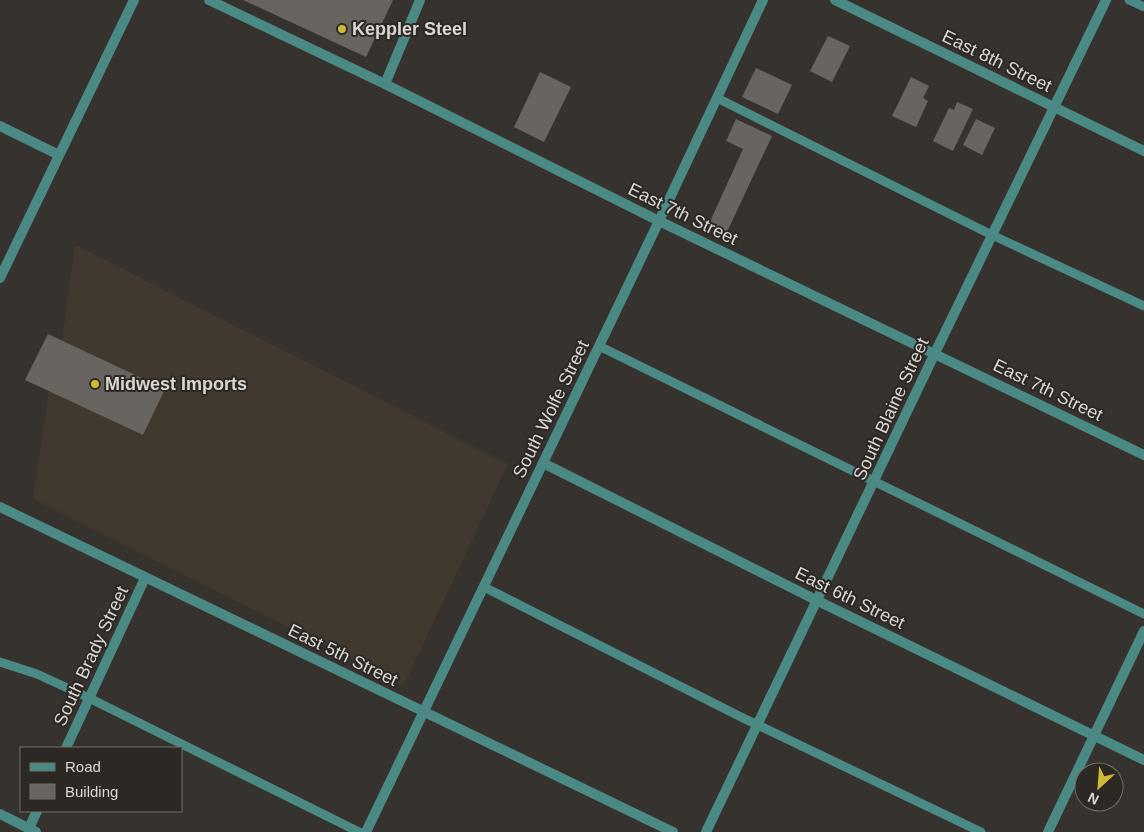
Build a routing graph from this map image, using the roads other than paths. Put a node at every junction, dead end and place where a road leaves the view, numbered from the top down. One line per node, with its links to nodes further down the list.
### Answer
1 (134, 0): 14 (street)
2 (209, 0): 9 (street, East 7th Street)
3 (420, 0): 9 (street)
4 (763, 0): 10 (street, South Wolfe Street)
5 (835, 0): 11 (street, East 8th Street)
6 (1106, 0): 11 (street, South Blaine Street)
7 (1130, 0): 8 (lane)
8 (1144, 7)
9 (385, 84): 15 (street, East 7th Street)
10 (716, 98): 15 (street, South Wolfe Street); 16 (lane)
11 (1054, 107): 13 (street, East 8th Street); 16 (street, South Blaine Street)
12 (0, 126): 14 (street)
13 (1144, 151)
14 (59, 155): 17 (street)
15 (659, 221): 19 (street, South Wolfe Street); 20 (street, East 7th Street)
16 (992, 235): 18 (lane); 20 (street, South Blaine Street)
17 (0, 278)
18 (1144, 306)
19 (599, 346): 22 (street, South Wolfe Street); 23 (lane)
20 (935, 353): 21 (street, East 7th Street); 23 (street, South Blaine Street)
21 (1144, 455)
22 (543, 463): 26 (street, South Wolfe Street); 27 (street, East 6th Street)
23 (874, 480): 27 (street, South Blaine Street); 28 (lane)
24 (0, 507): 25 (street, East 5th Street)
25 (145, 578): 31 (street, South Brady Street); 32 (street, East 5th Street)
26 (484, 587): 32 (street, South Wolfe Street); 33 (lane)
27 (818, 601): 33 (street, South Blaine Street); 34 (street, East 6th Street)
28 (1144, 614)
29 (1144, 631): 34 (street)
30 (0, 662): 31 (lane)
31 (89, 698): 35 (street, South Brady Street); 40 (lane)
32 (425, 712): 41 (street, South Wolfe Street); 42 (street, East 5th Street)
33 (758, 725): 43 (street, South Blaine Street); 44 (lane)
34 (1094, 736): 36 (street, East 6th Street); 45 (street)
35 (66, 747)
36 (1144, 760)
37 (37, 812): 39 (street)
38 (0, 814): 39 (street)
39 (32, 830)
40 (359, 832)
41 (366, 832)
42 (673, 832)
43 (706, 832)
44 (982, 832)
45 (1048, 832)

